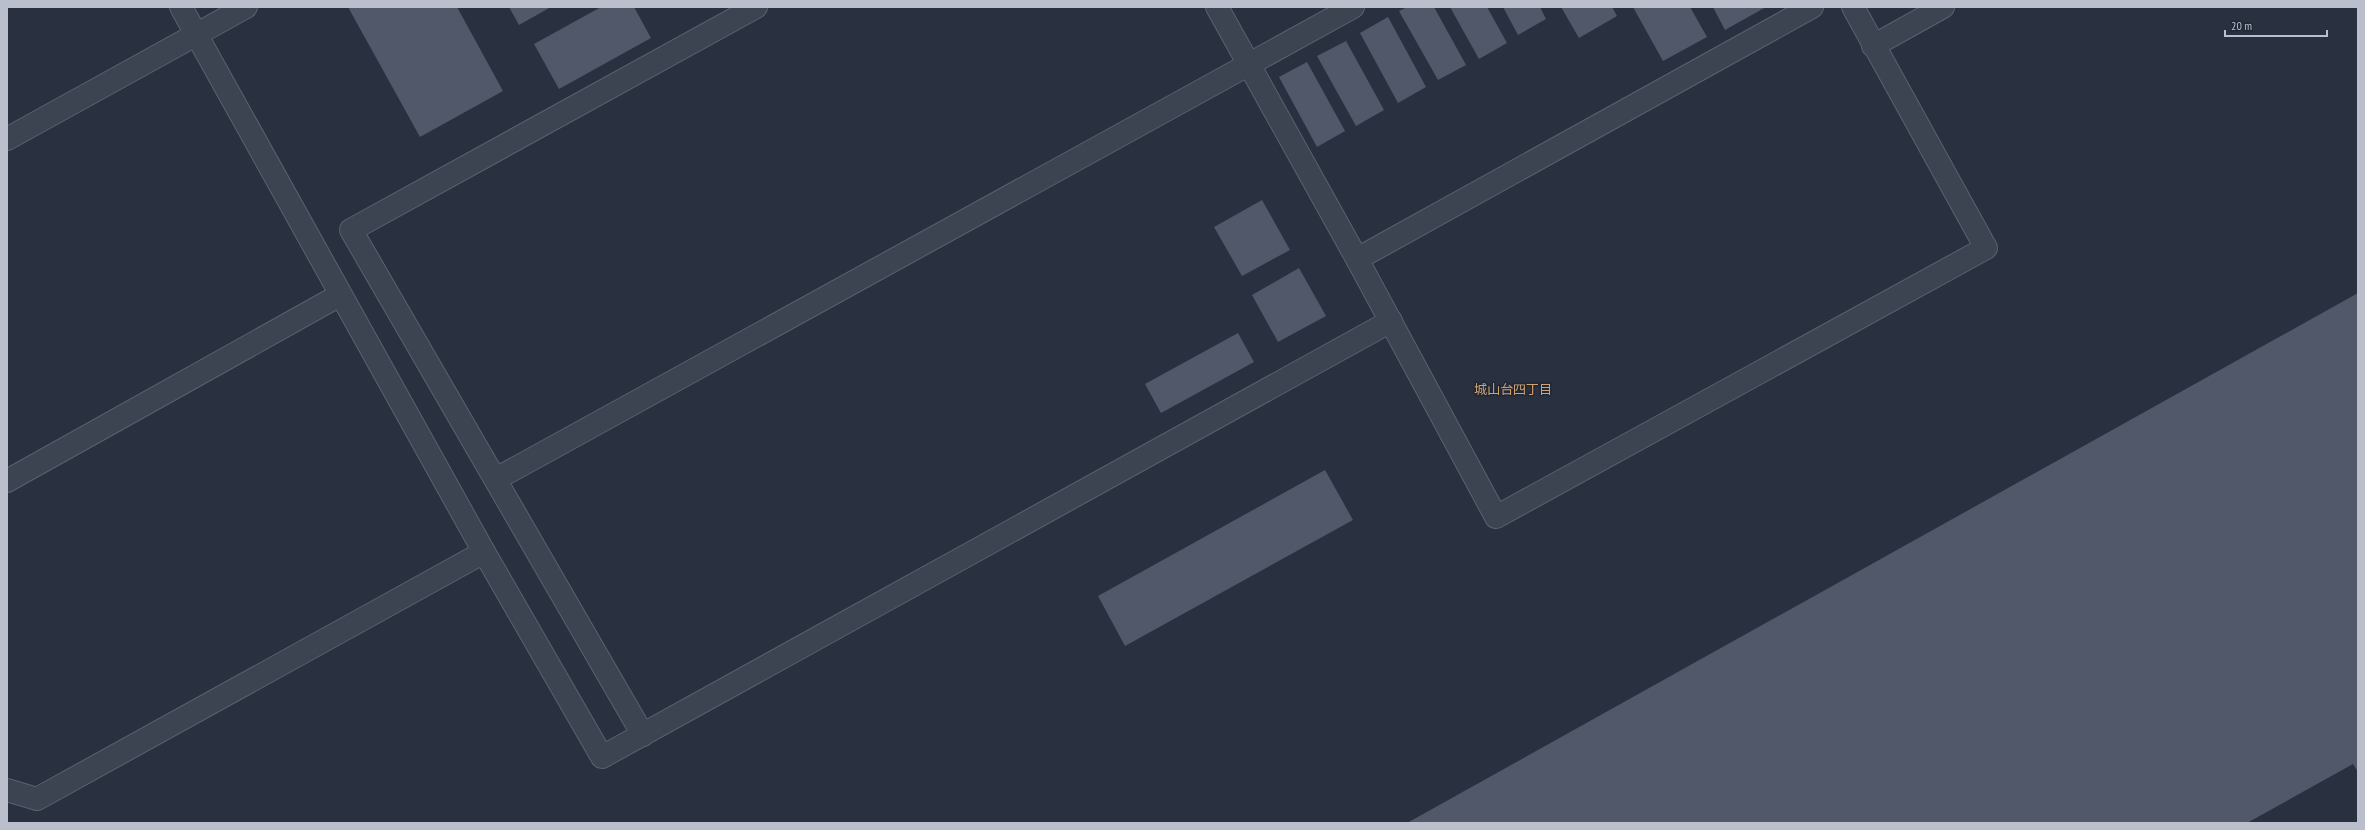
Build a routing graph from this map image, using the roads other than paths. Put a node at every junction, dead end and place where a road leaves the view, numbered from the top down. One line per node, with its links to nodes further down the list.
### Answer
1 (181, 7): 9 (lane)
2 (246, 7): 9 (lane)
3 (756, 7): 17 (lane)
4 (1217, 7): 11 (lane)
5 (1354, 7): 11 (lane)
6 (1812, 7): 13 (lane)
7 (1853, 7): 10 (lane)
8 (1942, 7): 10 (lane)
9 (196, 34): 12 (lane); 14 (lane)
10 (1873, 46): 15 (lane)
11 (1249, 65): 13 (lane); 17 (lane)
12 (7, 139)
13 (1357, 259): 15 (lane)
14 (340, 294): 16 (lane); 18 (lane)
15 (1391, 321): 19 (lane)
16 (7, 480)
17 (496, 480): 19 (lane)
18 (484, 552): 19 (lane); 20 (lane)
19 (643, 735)
20 (7, 790)

